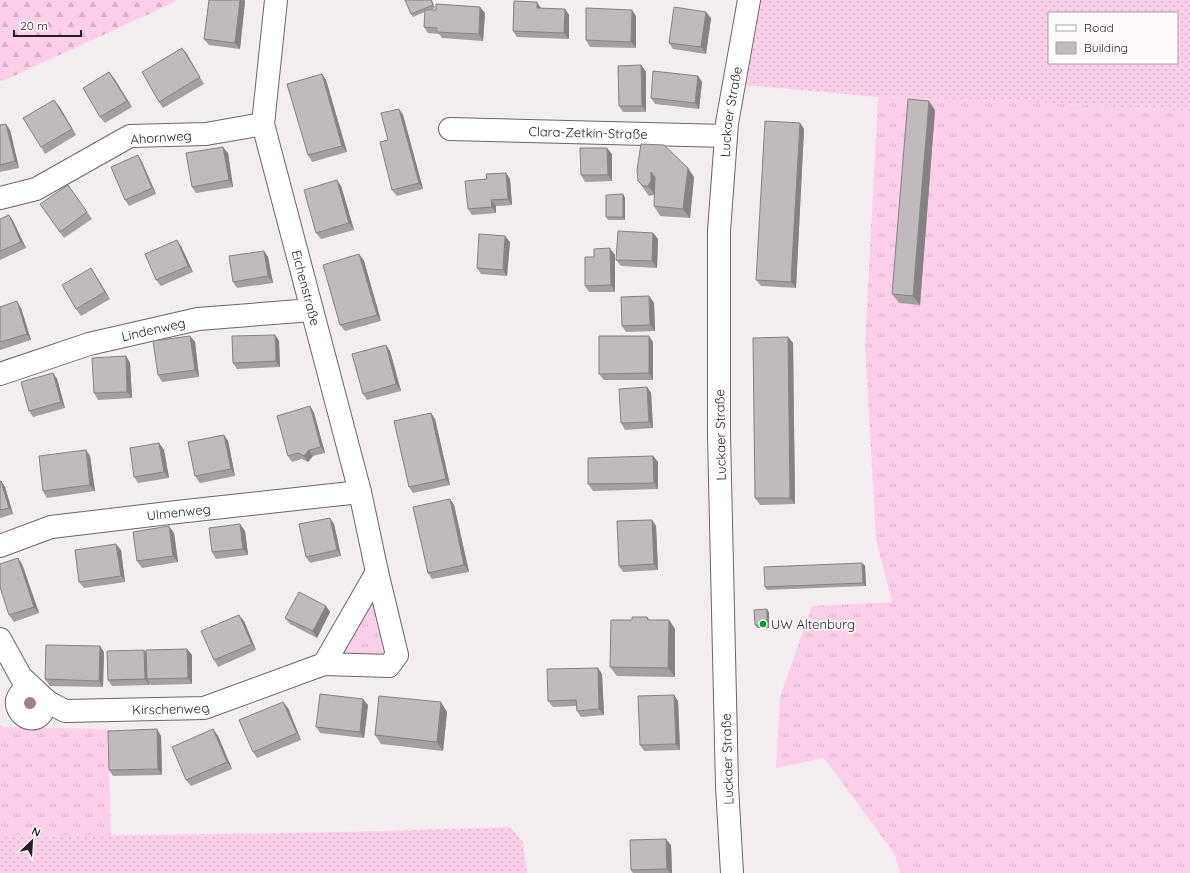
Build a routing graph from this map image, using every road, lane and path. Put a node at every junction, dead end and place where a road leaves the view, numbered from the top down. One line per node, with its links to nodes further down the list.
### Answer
1 (276, 0): 3 (street, Eichenstraße)
2 (749, 0): 5 (street, Luckaer Straße)
3 (263, 124): 6 (street, Ahornweg); 7 (street, Eichenstraße)
4 (450, 129): 5 (street, Clara-Zetkin-Straße)
5 (726, 136): 14 (street, Luckaer Straße)
6 (0, 198)
7 (312, 310): 8 (street, Lindenweg); 9 (street, Eichenstraße)
8 (0, 374)
9 (360, 492): 10 (street, Ulmenweg); 11 (street, Eichenstraße)
10 (0, 546)
11 (377, 572): 13 (street); 13 (street, Kirschenweg)
12 (0, 639): 13 (street, Kirschenweg)
13 (324, 664)
14 (732, 873)

